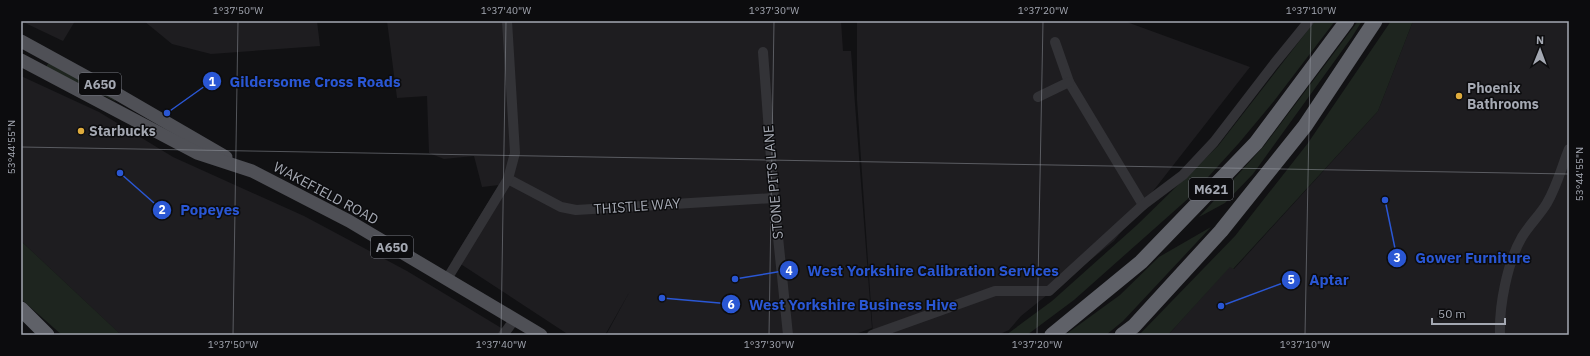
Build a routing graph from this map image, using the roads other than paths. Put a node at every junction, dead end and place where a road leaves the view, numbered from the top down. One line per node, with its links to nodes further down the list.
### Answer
1 (507, 21): 13 (street)
2 (1309, 21): 15 (street)
3 (1346, 21): 26 (highway, M621)
4 (1375, 21): 27 (highway, M621)
5 (21, 40): 11 (main road, WAKEFIELD ROAD / A650)
6 (1055, 42): 9 (street)
7 (763, 52): 14 (street, STONE PITS LANE)
8 (21, 60): 11 (main road, WAKEFIELD ROAD / A650)
9 (1069, 82): 10 (street); 15 (street)
10 (1038, 97)
11 (176, 134): 16 (main road, WAKEFIELD ROAD / A650)
12 (1569, 149): 28 (street)
13 (508, 179): 14 (street, THISTLE WAY); 16 (street)
14 (774, 198): 24 (street, STONE PITS LANE)
15 (1143, 205): 25 (street)
16 (447, 279): 18 (main road, WAKEFIELD ROAD / A650)
17 (21, 309): 21 (highway)
18 (515, 319): 22 (street); 23 (main road, WAKEFIELD ROAD / A650)
19 (21, 323): 20 (highway)
20 (37, 335)
21 (47, 335)
22 (503, 335)
23 (541, 335)
24 (788, 335)
25 (872, 335)
26 (1052, 335)
27 (1122, 335)
28 (1500, 335)

